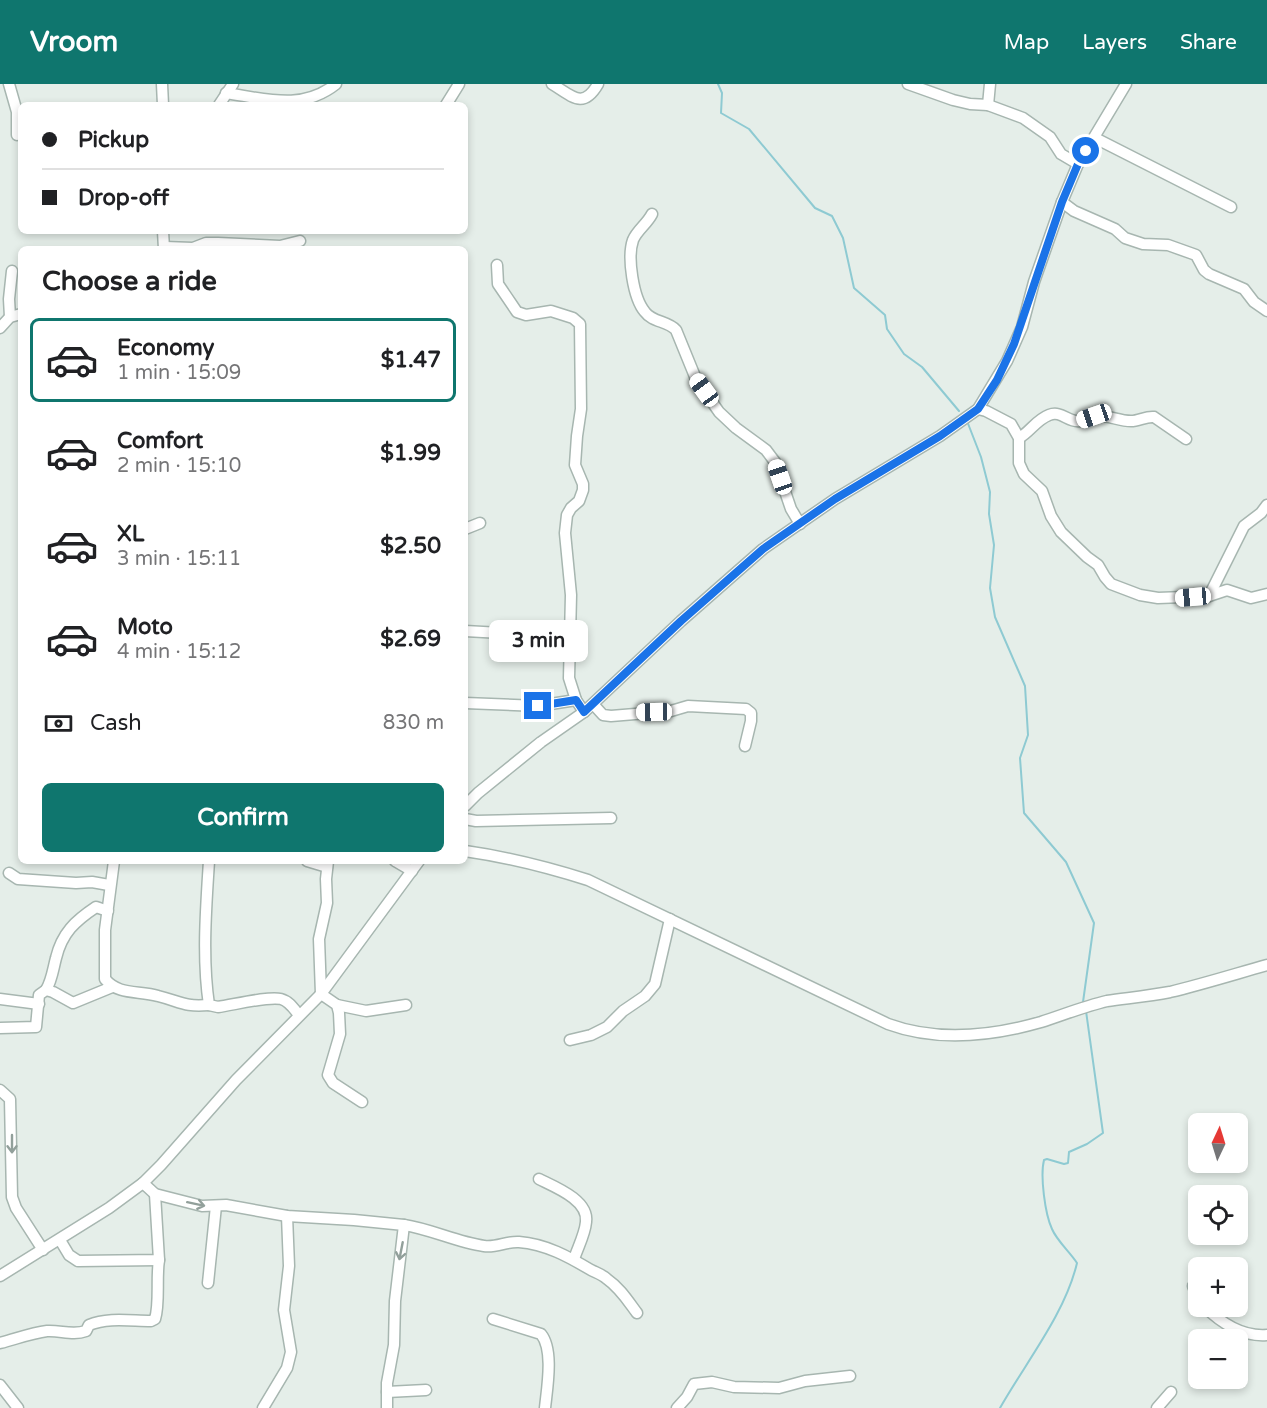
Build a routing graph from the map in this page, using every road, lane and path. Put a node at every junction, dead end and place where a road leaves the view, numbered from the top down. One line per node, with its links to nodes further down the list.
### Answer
1 (162, 84): 11 (street)
2 (336, 84): 10 (street)
3 (459, 84): 13 (street)
4 (552, 84): 5 (street)
5 (598, 84)
6 (908, 84): 14 (street)
7 (990, 84): 14 (street)
8 (1126, 84): 16 (street)
9 (6, 87): 15 (street)
10 (230, 89): 12 (street)
11 (163, 102)
12 (221, 102)
13 (448, 102)
14 (988, 105): 17 (street)
15 (17, 135)
16 (1095, 138): 17 (street); 19 (street)
17 (1078, 164): 18 (street)
18 (1062, 202): 27 (street); 30 (street)
19 (1231, 207)
20 (652, 214): 35 (street)
21 (300, 241): 24 (street)
22 (198, 246): 23 (street)
23 (280, 246)
24 (280, 246)
25 (497, 265): 40 (street)
26 (12, 271): 28 (street)
27 (1267, 311)
28 (16, 315): 29 (street)
29 (0, 328)
30 (978, 409): 31 (street); 35 (street)
31 (1018, 438): 32 (street); 38 (street)
32 (1186, 439)
33 (1267, 505): 38 (street)
34 (480, 523): 36 (street)
35 (800, 524): 43 (street)
36 (468, 528)
37 (1267, 594): 38 (street)
38 (1209, 596)
39 (468, 631): 40 (street)
40 (571, 637): 41 (street)
41 (576, 700): 42 (street); 44 (street)
42 (468, 703)
43 (592, 704): 44 (street); 45 (street)
44 (584, 712): 46 (street)
45 (745, 746)
46 (468, 803)
47 (611, 818): 48 (street)
48 (468, 820)
49 (468, 851): 59 (street)
50 (113, 864): 57 (street)
51 (209, 864): 66 (street)
52 (327, 864): 63 (street)
53 (400, 864): 55 (street)
54 (417, 864): 55 (street)
55 (412, 871): 63 (street)
56 (9, 873): 57 (street)
57 (109, 885): 58 (street)
58 (108, 911): 61 (street); 62 (street)
59 (670, 919): 60 (street); 71 (street)
60 (1267, 965)
61 (112, 987): 62 (street); 66 (street)
62 (46, 990): 65 (street)
63 (321, 994): 67 (street); 69 (street)
64 (0, 999): 65 (street)
65 (39, 1004): 70 (street)
66 (209, 1005): 69 (street)
67 (337, 1005): 68 (street); 73 (street)
68 (406, 1005)
69 (299, 1015): 75 (street)
70 (0, 1028)
71 (570, 1040)
72 (0, 1090): 76 (street, one-way to 76)
73 (362, 1102)
74 (538, 1179): 83 (street)
75 (143, 1183): 77 (street); 81 (street)
76 (5, 1189): 82 (street)
77 (155, 1194): 78 (street, one-way to 78); 84 (street)
78 (216, 1206): 79 (street); 86 (street)
79 (287, 1216): 80 (street); 98 (street)
80 (404, 1225): 83 (street); 95 (street, one-way to 95)
81 (60, 1240): 82 (street); 84 (street)
82 (43, 1250): 85 (street)
83 (574, 1259): 87 (street)
84 (159, 1260): 91 (street)
85 (0, 1276)
86 (208, 1283)
87 (637, 1314)
88 (1214, 1317): 90 (street)
89 (493, 1319): 100 (street)
90 (1267, 1335)
91 (0, 1343)
92 (850, 1376): 101 (street)
93 (0, 1385): 97 (street)
94 (426, 1390): 95 (street)
95 (387, 1392): 99 (street)
96 (1171, 1392): 102 (street)
97 (18, 1408)
98 (263, 1408)
99 (387, 1408)
100 (545, 1408)
101 (677, 1408)
102 (1157, 1408)

